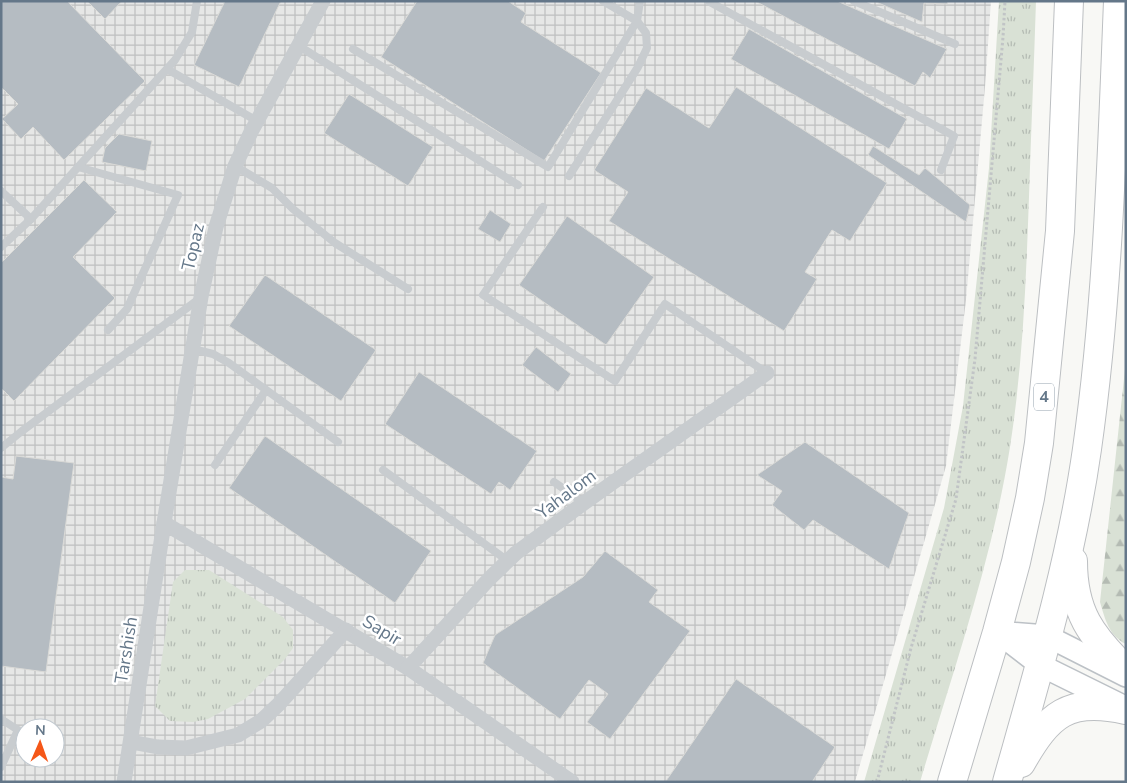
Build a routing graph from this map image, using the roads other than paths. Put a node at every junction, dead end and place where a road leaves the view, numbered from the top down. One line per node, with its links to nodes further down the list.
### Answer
1 (197, 1): 13 (lane)
2 (324, 1): 11 (street, Topaz)
3 (604, 1): 9 (lane)
4 (640, 1): 9 (lane)
5 (708, 1): 17 (lane)
6 (854, 1): 10 (lane)
7 (1069, 1): 40 (highway, 4)
8 (1118, 1): 37 (highway)
9 (637, 20): 12 (lane); 18 (lane)
10 (955, 44)
11 (299, 46): 14 (street, Topaz); 19 (lane)
12 (353, 49)
13 (167, 69): 14 (lane); 16 (lane)
14 (257, 121): 15 (street, Topaz)
15 (235, 166): 24 (lane); 25 (street, Topaz)
16 (78, 167): 22 (lane); 26 (lane)
17 (941, 170)
18 (569, 176)
19 (518, 185)
20 (1, 191): 22 (lane)
21 (543, 208): 28 (lane)
22 (31, 219): 23 (lane)
23 (1, 247)
24 (408, 289)
25 (201, 297): 27 (street, Topaz); 31 (lane)
26 (108, 330)
27 (193, 349): 29 (lane); 36 (street, Topaz)
28 (767, 373): 35 (street, Yahalom)
29 (266, 390): 30 (lane); 32 (lane)
30 (338, 442)
31 (1, 448)
32 (215, 465)
33 (383, 470): 38 (lane)
34 (554, 482): 35 (lane)
35 (584, 503): 38 (street, Yahalom)
36 (164, 523): 39 (street, Sapir); 48 (street, Tarshish)
37 (1073, 528): 41 (highway); 44 (highway)
38 (508, 561): 43 (street, Yahalom)
39 (346, 630): 43 (street, Sapir); 48 (street)
40 (997, 632): 41 (main road); 42 (main road); 52 (highway, 4)
41 (1047, 636): 42 (highway); 45 (main road)
42 (1040, 665): 46 (main road); 53 (highway)
43 (408, 668): 51 (street, Sapir)
44 (1126, 670)
45 (1126, 676)
46 (1126, 708): 53 (highway)
47 (1, 719): 49 (lane)
48 (131, 742): 50 (street, Tarshish)
49 (1, 768)
50 (124, 782)
51 (572, 782)
52 (952, 782)
53 (1009, 782)

